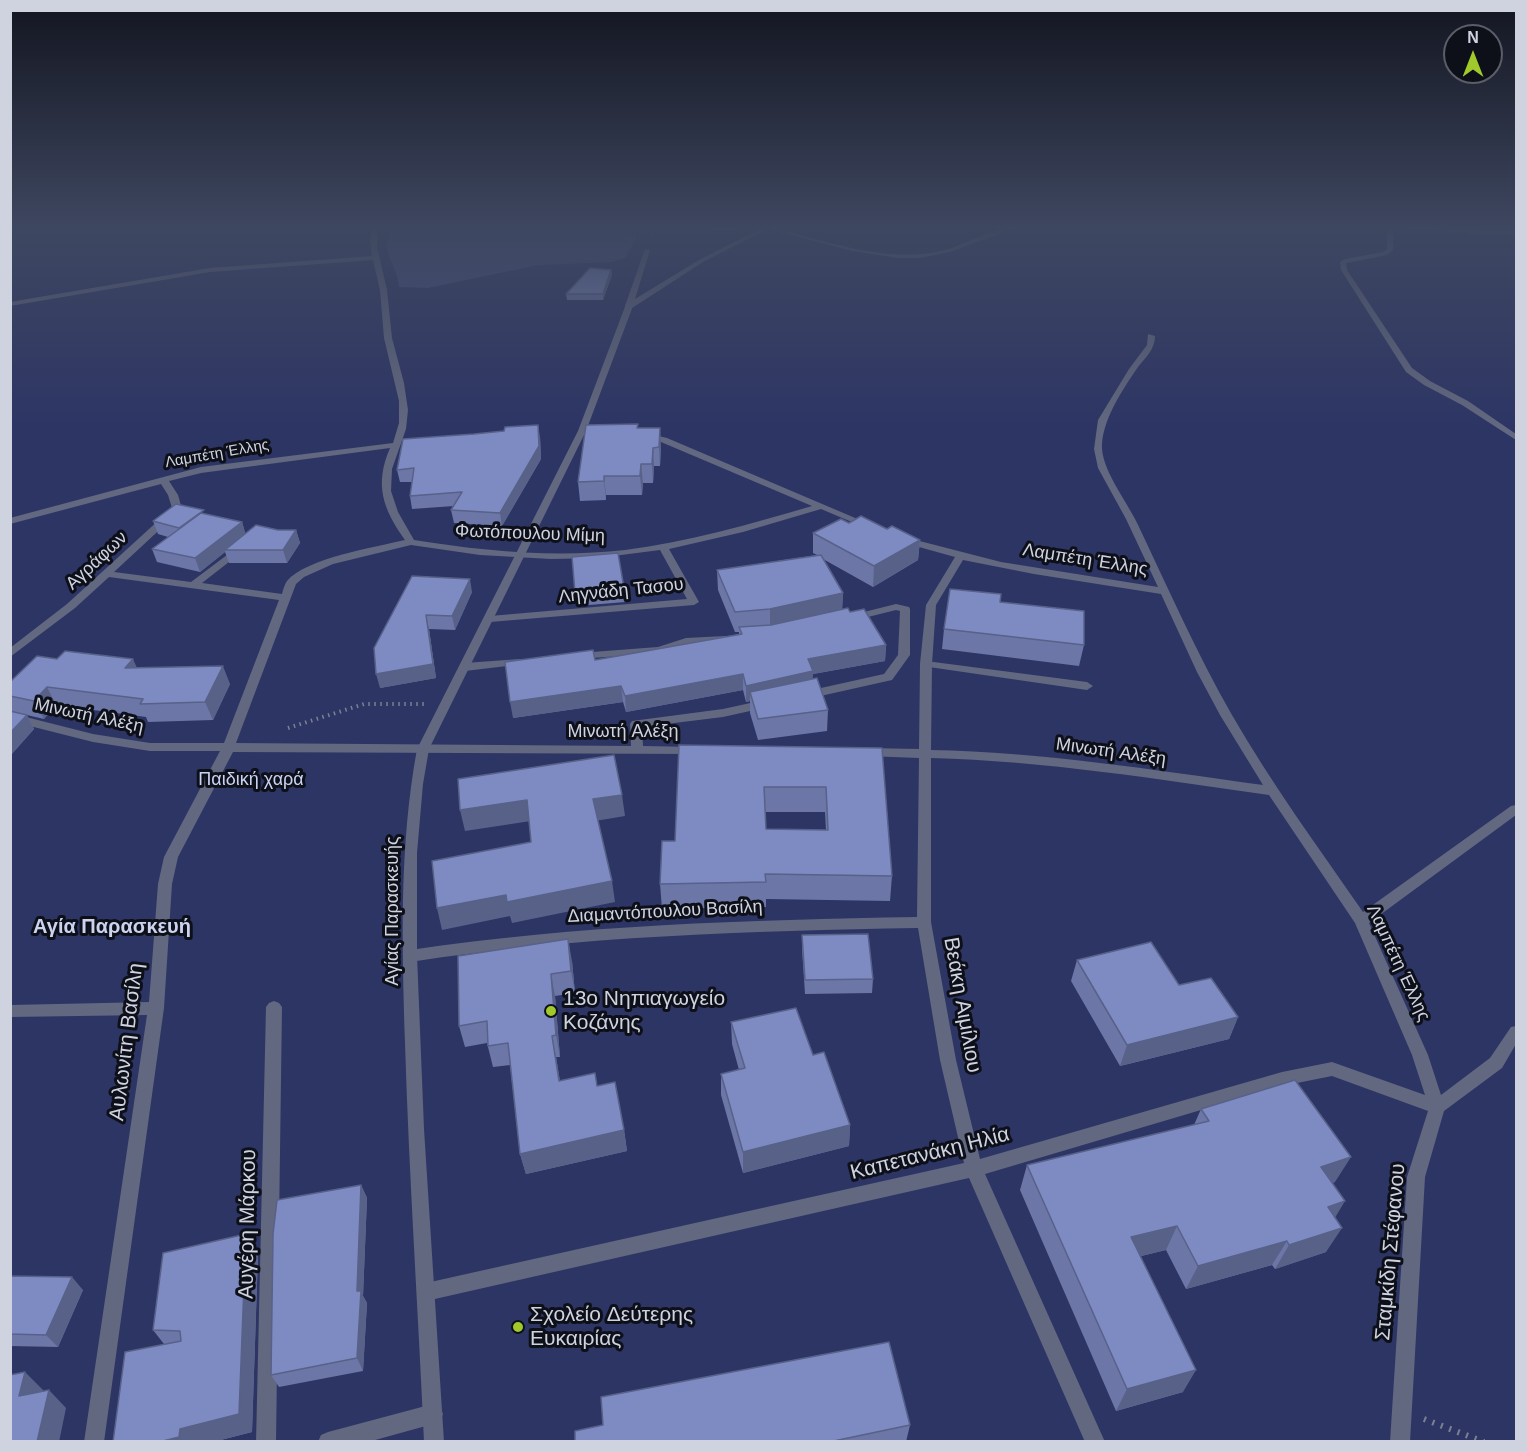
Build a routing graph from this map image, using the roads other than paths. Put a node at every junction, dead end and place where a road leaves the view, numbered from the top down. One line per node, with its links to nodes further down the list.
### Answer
1 (76, 293): 6 (street)
2 (383, 293): 11 (street)
3 (633, 293): 7 (street, Αγίας Παρασκευής)
4 (650, 293): 7 (street)
5 (1359, 293): 10 (street)
6 (10, 304)
7 (629, 306): 20 (street, Αγίας Παρασκευής)
8 (1151, 336): 24 (street)
9 (635, 434): 13 (street)
10 (1516, 438)
11 (397, 445): 12 (street, Λαμπέτη Έλλης); 18 (street)
12 (163, 480): 14 (street, Λαμπέτη Έλλης); 22 (street, Αγράφων)
13 (821, 506): 15 (street); 19 (street, Φωτόπουλου Μίμη)
14 (10, 521)
15 (885, 532)
16 (895, 536): 21 (street, Λαμπέτη Έλλης)
17 (251, 539): 23 (street)
18 (411, 542): 20 (street, Φωτόπουλου Μίμη); 25 (street, Αυλωνίτη Βασίλη)
19 (662, 546): 20 (street, Φωτόπουλου Μίμη); 26 (street, Ληγνάδη Τασου)
20 (521, 553): 26 (street, Αγίας Παρασκευής)
21 (960, 556): 24 (street, Λαμπέτη Έλλης); 32 (street, Βεάκη Αιμίλιου)
22 (108, 574): 23 (street); 29 (street, Αγράφων)
23 (193, 585): 25 (street)
24 (1166, 591): 42 (street, Λαμπέτη Έλλης)
25 (284, 597): 36 (street, Αυλωνίτη Βασίλη)
26 (490, 619): 33 (street, Αγίας Παρασκευής)
27 (845, 620): 38 (street)
28 (739, 638): 30 (street)
29 (10, 654)
30 (571, 657)
31 (529, 661): 33 (street)
32 (926, 664): 34 (street); 41 (street, Βεάκη Αιμίλιου)
33 (465, 667): 37 (street, Αγίας Παρασκευής)
34 (1087, 686)
35 (10, 717): 36 (street, Μινωτή Αλέξη)
36 (229, 747): 37 (street, Μινωτή Αλέξη); 48 (street, Αυλωνίτη Βασίλη)
37 (423, 749): 38 (street, Μινωτή Αλέξη); 46 (street, Αγίας Παρασκευής)
38 (637, 749): 39 (street, Μινωτή Αλέξη)
39 (708, 750)
40 (857, 752): 41 (street, Μινωτή Αλέξη)
41 (925, 753): 42 (street, Μινωτή Αλέξη); 45 (street, Βεάκη Αιμίλιου)
42 (1273, 791): 44 (street, Λαμπέτη Έλλης)
43 (1516, 809): 44 (street)
44 (1361, 921): 51 (street, Λαμπέτη Έλλης)
45 (924, 922): 46 (street, Διαμαντόπουλου Βασίλη); 52 (street, Βεάκη Αιμίλιου)
46 (410, 956): 53 (street, Αγίας Παρασκευής)
47 (274, 1007): 56 (street, Αυγέρη Μάρκου)
48 (156, 1008): 49 (street); 55 (street, Αυλωνίτη Βασίλη)
49 (10, 1011)
50 (1516, 1032): 51 (street)
51 (1437, 1107): 52 (street, Καπετανάκη Ηλία); 60 (street, Σταμκίδη Στέφανου)
52 (974, 1169): 53 (street, Καπετανάκη Ηλία); 59 (street, Βεάκη Αιμίλιου)
53 (426, 1292): 54 (street, Αγίας Παρασκευής)
54 (433, 1414): 57 (street); 58 (street, Αγίας Παρασκευής)
55 (94, 1442)
56 (266, 1442)
57 (328, 1442)
58 (434, 1442)
59 (1095, 1442)
60 (1400, 1442)

